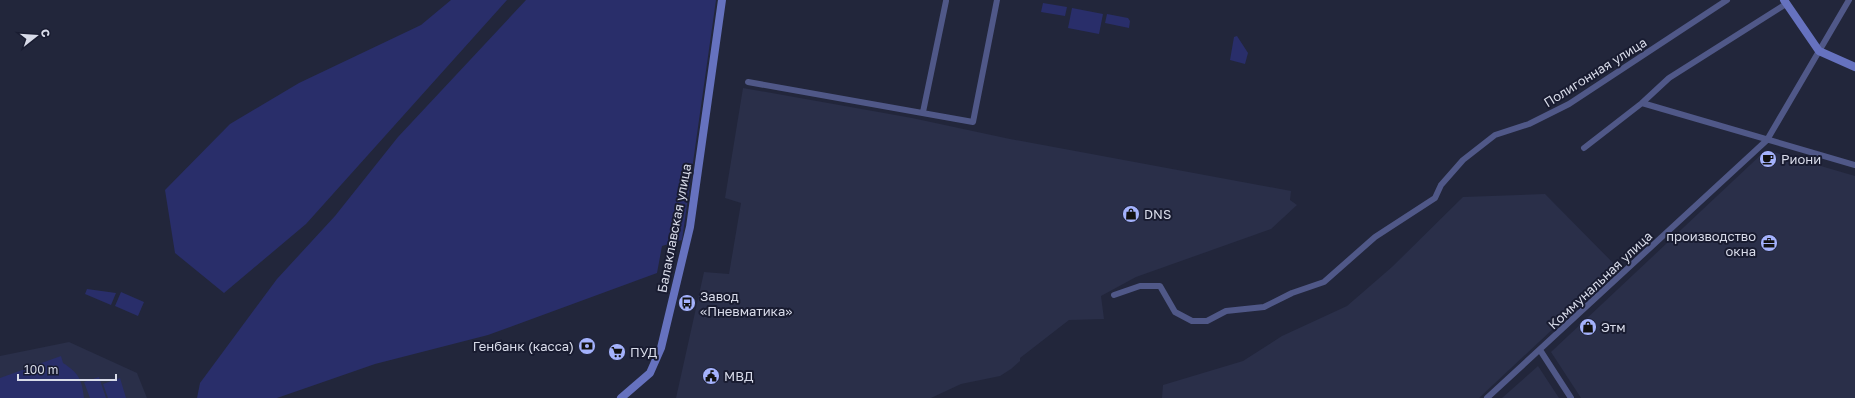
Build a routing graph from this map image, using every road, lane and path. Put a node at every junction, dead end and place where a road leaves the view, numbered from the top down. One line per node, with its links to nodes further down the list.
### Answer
1 (722, 0): 17 (main road, Балаклавская улица)
2 (996, 0): 11 (street)
3 (1727, 0): 15 (street, Полигонная улица)
4 (1849, 0): 7 (street, Коммунальная улица)
5 (946, 1): 11 (street)
6 (1785, 2): 7 (main road); 10 (street)
7 (1820, 50): 8 (main road); 12 (street, Коммунальная улица)
8 (1855, 67)
9 (748, 82): 11 (street)
10 (1642, 103): 12 (street); 13 (street)
11 (923, 112)
12 (1767, 140): 14 (street); 16 (street, Коммунальная улица)
13 (1584, 148)
14 (1855, 165)
15 (1114, 294)
16 (1540, 350): 18 (street, Коммунальная улица); 19 (street)
17 (621, 398)
18 (1486, 398)
19 (1571, 398)

